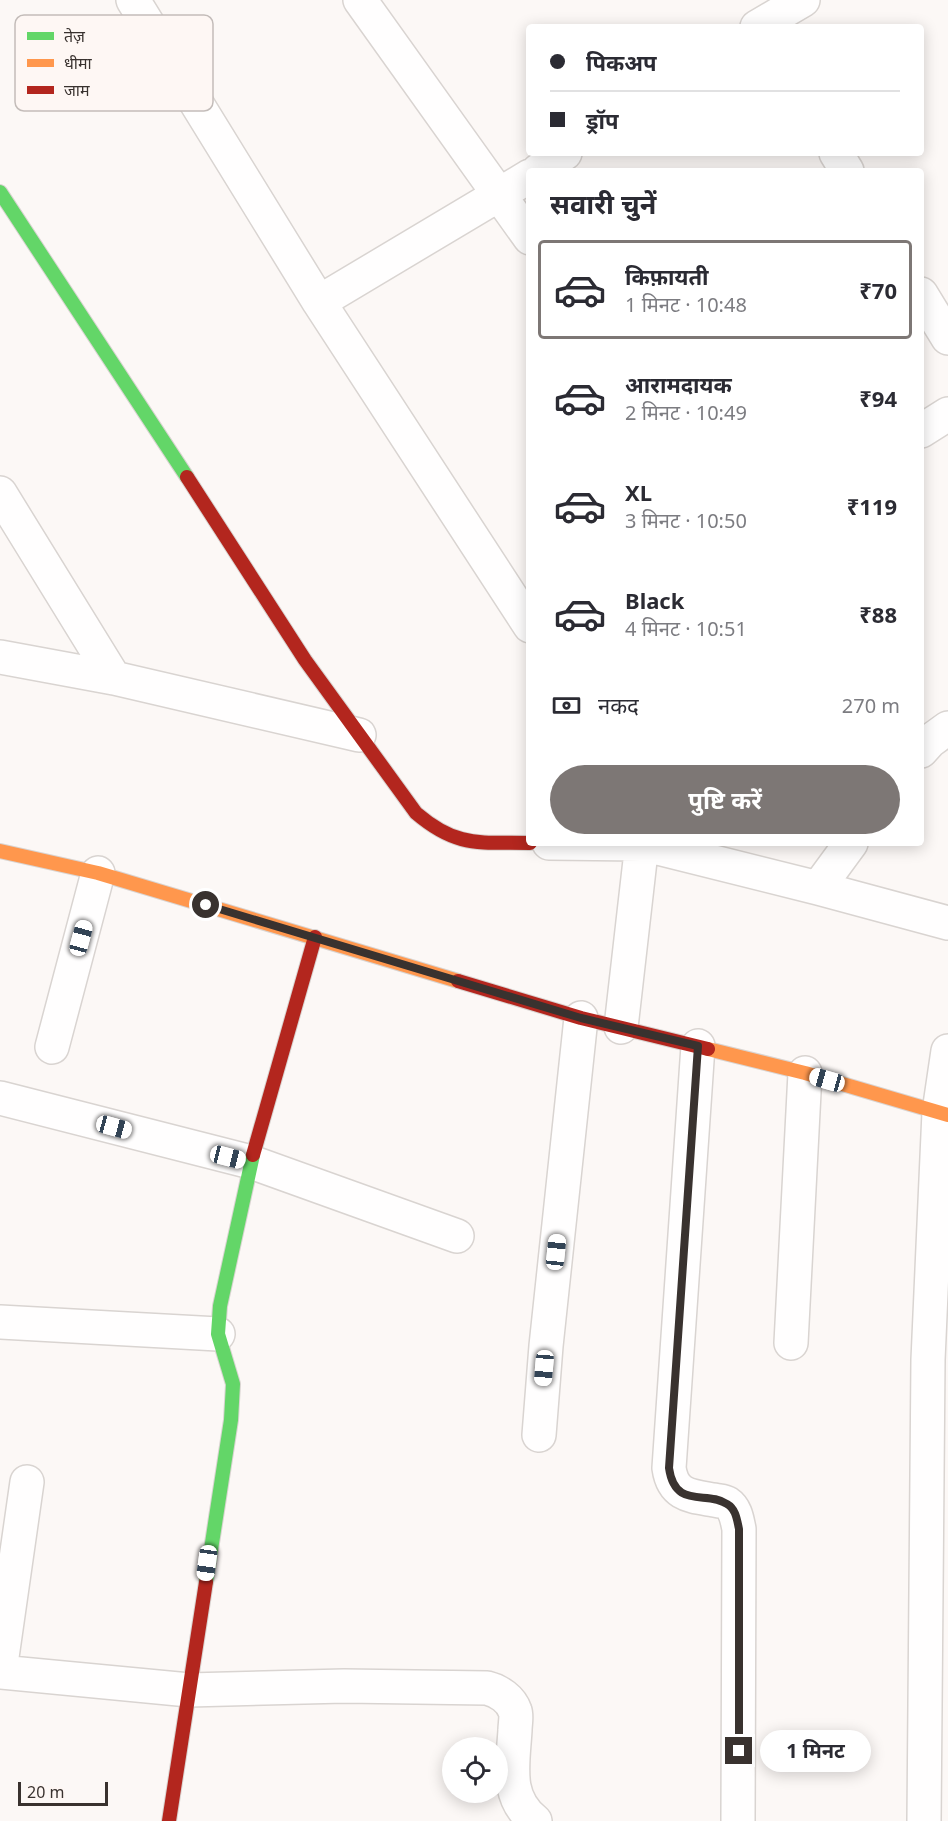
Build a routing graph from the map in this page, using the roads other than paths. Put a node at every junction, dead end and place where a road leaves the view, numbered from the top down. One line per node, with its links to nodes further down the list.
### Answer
1 (133, 0): 4 (street)
2 (803, 0): 5 (street)
3 (367, 3): 11 (street)
4 (142, 15)
5 (762, 24)
6 (201, 111): 14 (street)
7 (560, 156): 8 (street)
8 (542, 168)
9 (526, 179): 11 (street)
10 (0, 192): 23 (street)
11 (501, 195): 12 (street); 14 (street)
12 (526, 232)
13 (924, 299): 15 (street)
14 (319, 303): 19 (street)
15 (948, 338)
16 (948, 414): 17 (street)
17 (924, 429)
18 (0, 493): 21 (street)
19 (526, 620)
20 (0, 657): 21 (street)
21 (114, 678): 23 (street)
22 (948, 728): 24 (street)
23 (359, 735): 25 (street)
24 (924, 748)
25 (526, 843)
26 (642, 846): 35 (street)
27 (650, 846): 31 (street)
28 (849, 846): 31 (street)
29 (0, 851): 30 (street)
30 (98, 873): 33 (street); 37 (street)
31 (818, 888): 32 (street)
32 (948, 923)
33 (315, 937): 34 (street); 42 (street)
34 (581, 1018): 35 (street); 47 (street)
35 (621, 1027): 36 (street)
36 (698, 1046): 39 (street); 53 (street)
37 (52, 1047)
38 (948, 1052): 41 (street)
39 (805, 1073): 41 (street); 46 (street)
40 (0, 1098): 42 (street)
41 (944, 1113): 54 (street)
42 (251, 1162): 43 (street); 45 (street)
43 (457, 1236)
44 (0, 1322): 45 (street)
45 (218, 1334): 50 (street)
46 (791, 1343)
47 (539, 1435)
48 (27, 1482): 49 (street)
49 (0, 1671): 50 (street)
50 (189, 1690): 51 (street); 52 (street)
51 (169, 1821)
52 (535, 1821)
53 (738, 1821)
54 (924, 1821)

